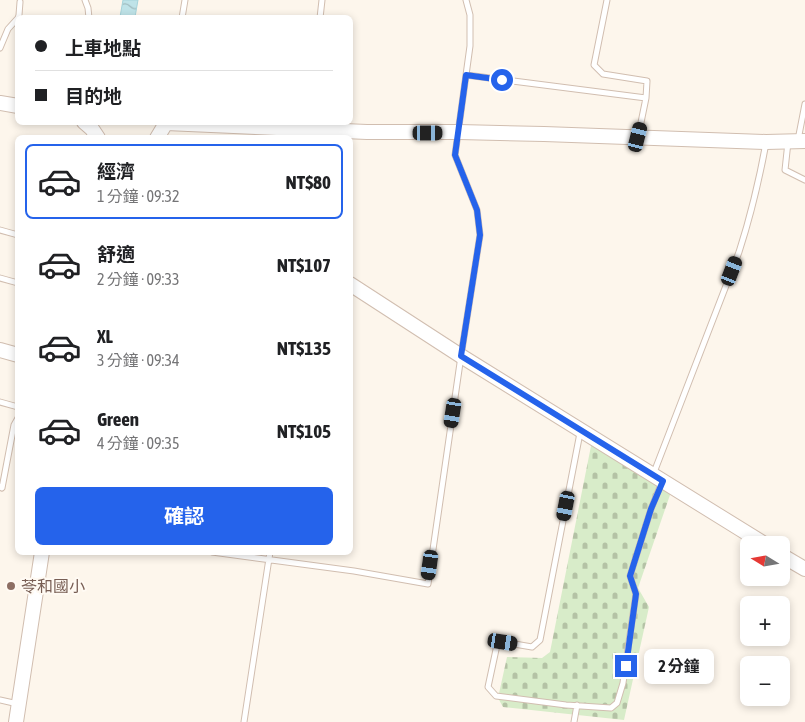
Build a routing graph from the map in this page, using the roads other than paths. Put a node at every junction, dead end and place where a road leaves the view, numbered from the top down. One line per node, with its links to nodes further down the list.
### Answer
1 (85, 0): 8 (lane)
2 (186, 0): 9 (lane)
3 (322, 0): 10 (lane)
4 (466, 0): 13 (lane)
5 (607, 0): 14 (lane)
6 (20, 2): 7 (lane)
7 (20, 15)
8 (89, 15)
9 (183, 15)
10 (320, 15)
11 (15, 21): 12 (lane)
12 (0, 48)
13 (466, 75): 14 (lane); 20 (lane)
14 (646, 98): 22 (lane)
15 (0, 103): 17 (street)
16 (805, 104): 23 (lane)
17 (15, 106)
18 (266, 125): 19 (street)
19 (304, 126): 21 (street)
20 (459, 132): 21 (street); 22 (street); 33 (lane)
21 (333, 134)
22 (638, 137): 24 (street)
23 (797, 141): 24 (street); 25 (lane)
24 (766, 142): 38 (lane)
25 (805, 180)
26 (0, 230): 27 (lane)
27 (15, 234)
28 (0, 278): 29 (lane)
29 (15, 282)
30 (353, 286): 33 (street)
31 (0, 350): 32 (street)
32 (15, 354)
33 (461, 356): 37 (street); 45 (lane)
34 (0, 402): 35 (lane)
35 (15, 405)
36 (15, 423): 39 (lane)
37 (581, 430): 38 (street); 49 (lane)
38 (658, 478): 40 (street); 49 (lane)
39 (0, 487)
40 (751, 536)
41 (42, 555): 48 (street)
42 (231, 555): 45 (lane)
43 (270, 555): 45 (lane)
44 (790, 560): 46 (street)
45 (269, 561): 51 (lane)
46 (805, 569)
47 (0, 700): 48 (lane)
48 (18, 705): 50 (street)
49 (577, 706): 52 (lane)
50 (16, 722)
51 (244, 722)
52 (574, 722)

